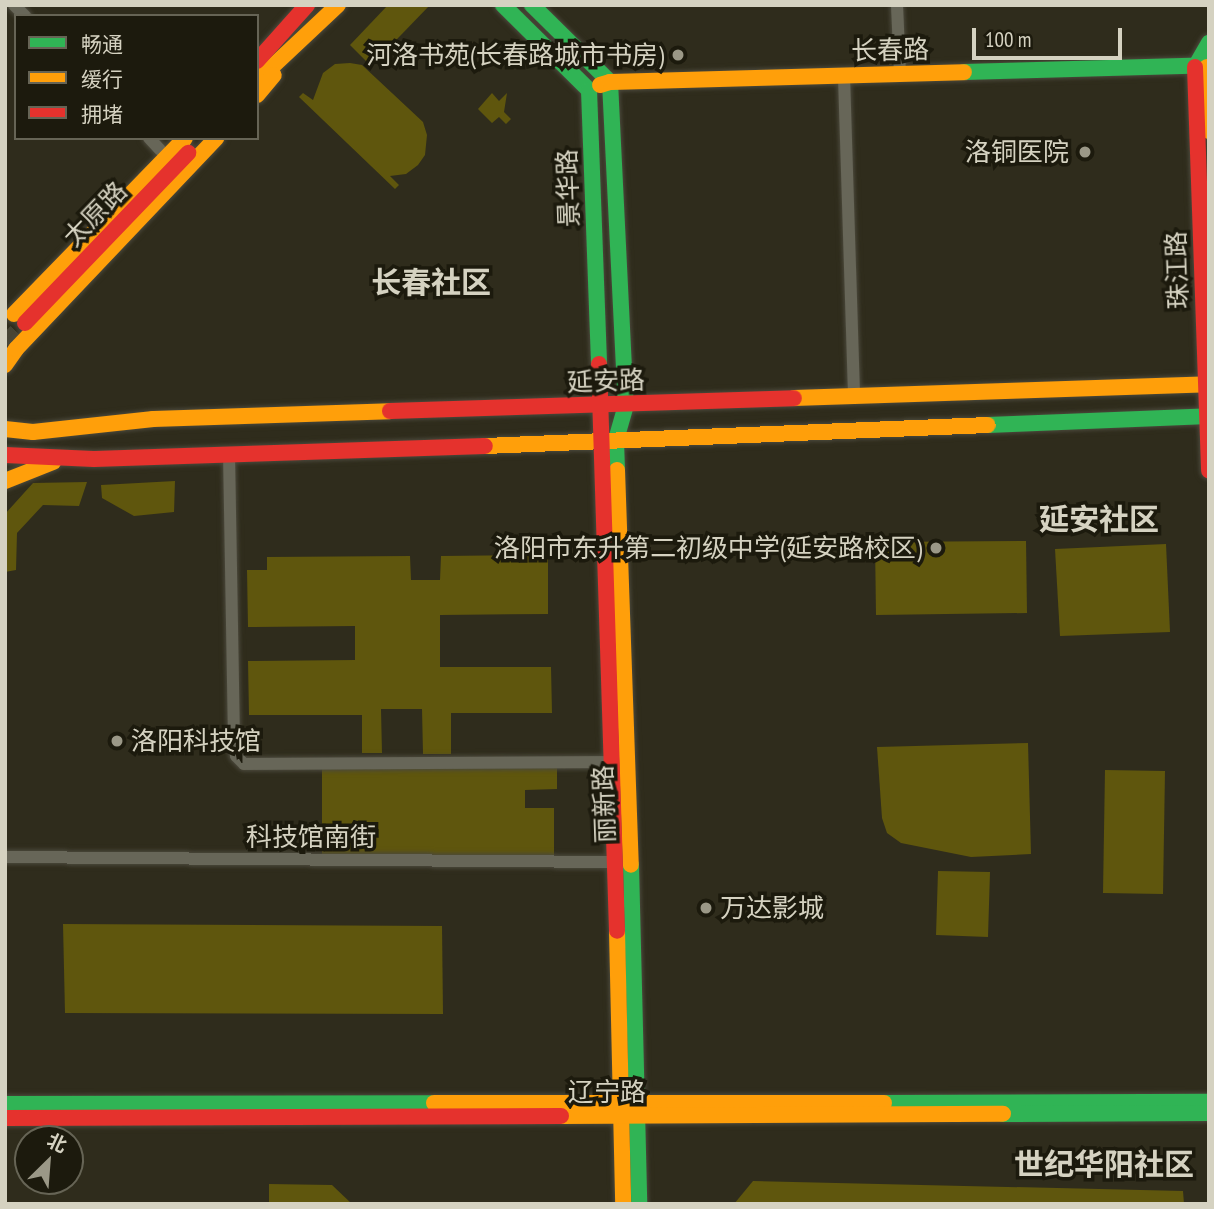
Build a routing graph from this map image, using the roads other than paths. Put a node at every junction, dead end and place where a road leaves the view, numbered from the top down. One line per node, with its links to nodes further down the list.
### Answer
1 (307, 5): 6 (main road)
2 (338, 5): 7 (main road)
3 (503, 5): 16 (main road)
4 (532, 5): 15 (main road)
5 (897, 5): 12 (street)
6 (283, 29): 9 (main road); 10 (main road)
7 (300, 43): 14 (main road); 17 (main road)
8 (1209, 43): 11 (main road)
9 (259, 50)
10 (259, 59)
11 (1203, 67): 12 (main road, 长春路); 18 (main road); 25 (main road, 珠江路)
12 (900, 74): 13 (main road, 长春路)
13 (844, 76): 15 (main road, 长春路); 26 (street)
14 (259, 79)
15 (610, 82): 16 (main road, 长春路); 28 (main road, 景华路)
16 (589, 90): 27 (main road, 景华路)
17 (259, 93)
18 (1209, 131)
19 (183, 140): 23 (main road, 太原路)
20 (200, 140): 23 (main road, 太原路)
21 (214, 140): 24 (main road)
22 (160, 142): 23 (main road)
23 (15, 316)
24 (5, 365)
25 (1207, 384): 26 (main road, 延安路); 29 (main road, 珠江路)
26 (854, 397): 28 (main road, 延安路)
27 (599, 405): 28 (main road, 延安路); 30 (main road, 延安路); 32 (main road, 丽新路)
28 (626, 405): 32 (main road, 丽新路)
29 (1208, 416): 32 (main road); 37 (main road, 珠江路)
30 (79, 425): 31 (main road, 延安路); 36 (main road)
31 (5, 429)
32 (608, 442): 33 (main road); 39 (main road, 丽新路); 44 (main road, 丽新路)
33 (229, 453): 36 (main road); 39 (street)
34 (5, 455): 35 (main road)
35 (60, 459): 36 (main road); 38 (main road)
36 (81, 459)
37 (1209, 471)
38 (5, 481)
39 (612, 762): 41 (main road, 丽新路)
40 (5, 857): 41 (street, 科技馆南街)
41 (616, 862): 44 (main road, 丽新路)
42 (1209, 1102): 44 (main road, 辽宁路)
43 (5, 1104): 44 (main road, 辽宁路)
44 (628, 1110): 45 (main road, 辽宁路); 46 (main road, 辽宁路); 47 (main road, 丽新路); 48 (main road, 丽新路)
45 (1209, 1113)
46 (5, 1118)
47 (624, 1204)
48 (639, 1204)

